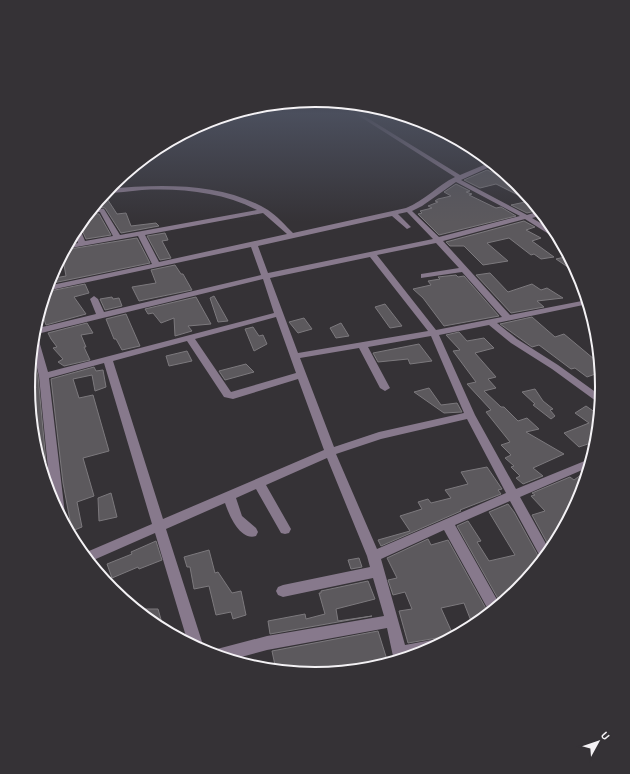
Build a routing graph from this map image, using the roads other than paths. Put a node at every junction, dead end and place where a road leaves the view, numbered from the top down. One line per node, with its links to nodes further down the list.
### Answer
1 (414, 150): 3 (street)
2 (487, 166): 3 (street)
3 (457, 178): 6 (street); 10 (street)
4 (116, 190): 7 (street)
5 (98, 210): 16 (street)
6 (408, 210): 8 (street); 17 (street)
7 (264, 211): 13 (street); 14 (street)
8 (393, 213): 11 (street); 14 (street)
9 (535, 215): 10 (street)
10 (526, 217): 12 (street); 17 (street)
11 (407, 227)
12 (547, 229)
13 (141, 234): 16 (street); 22 (street)
14 (292, 235): 19 (street)
15 (79, 236): 18 (street)
16 (118, 238): 18 (street)
17 (438, 240): 21 (street); 23 (street)
18 (82, 244): 20 (street)
19 (255, 244): 22 (street); 24 (street)
20 (74, 246)
21 (373, 255): 24 (street); 34 (street)
22 (157, 266): 26 (street)
23 (464, 269): 25 (street); 31 (street)
24 (266, 276): 29 (street); 30 (street)
25 (424, 276)
26 (53, 288)
27 (94, 299): 30 (street)
28 (582, 303): 31 (street)
29 (279, 314): 35 (street); 38 (street)
30 (101, 316): 33 (street)
31 (508, 318): 32 (street)
32 (491, 322): 34 (street); 43 (street)
33 (40, 331)
34 (434, 333): 36 (street); 44 (street)
35 (190, 338): 39 (street); 40 (street)
36 (362, 345): 38 (street); 42 (street)
37 (37, 349): 41 (street)
38 (295, 356): 40 (street)
39 (108, 360): 41 (street); 52 (street)
40 (301, 375): 45 (street)
41 (44, 376): 48 (street)
42 (385, 388)
43 (595, 395)
44 (470, 414): 45 (street); 50 (street)
45 (330, 452): 47 (street); 57 (street)
46 (583, 465): 50 (street)
47 (259, 483): 49 (street); 53 (street)
48 (57, 496)
49 (229, 496): 52 (street); 54 (street)
50 (512, 496): 51 (street); 55 (street)
51 (447, 523): 57 (street); 60 (street)
52 (159, 528): 56 (street); 62 (street)
53 (285, 529)
54 (252, 532)
55 (543, 550)
56 (92, 556)
57 (374, 556): 58 (street)
58 (379, 571): 59 (street); 61 (street)
59 (283, 591)
60 (492, 604)
61 (392, 621): 63 (street); 64 (street)
62 (194, 640)
63 (229, 653)
64 (399, 654)

